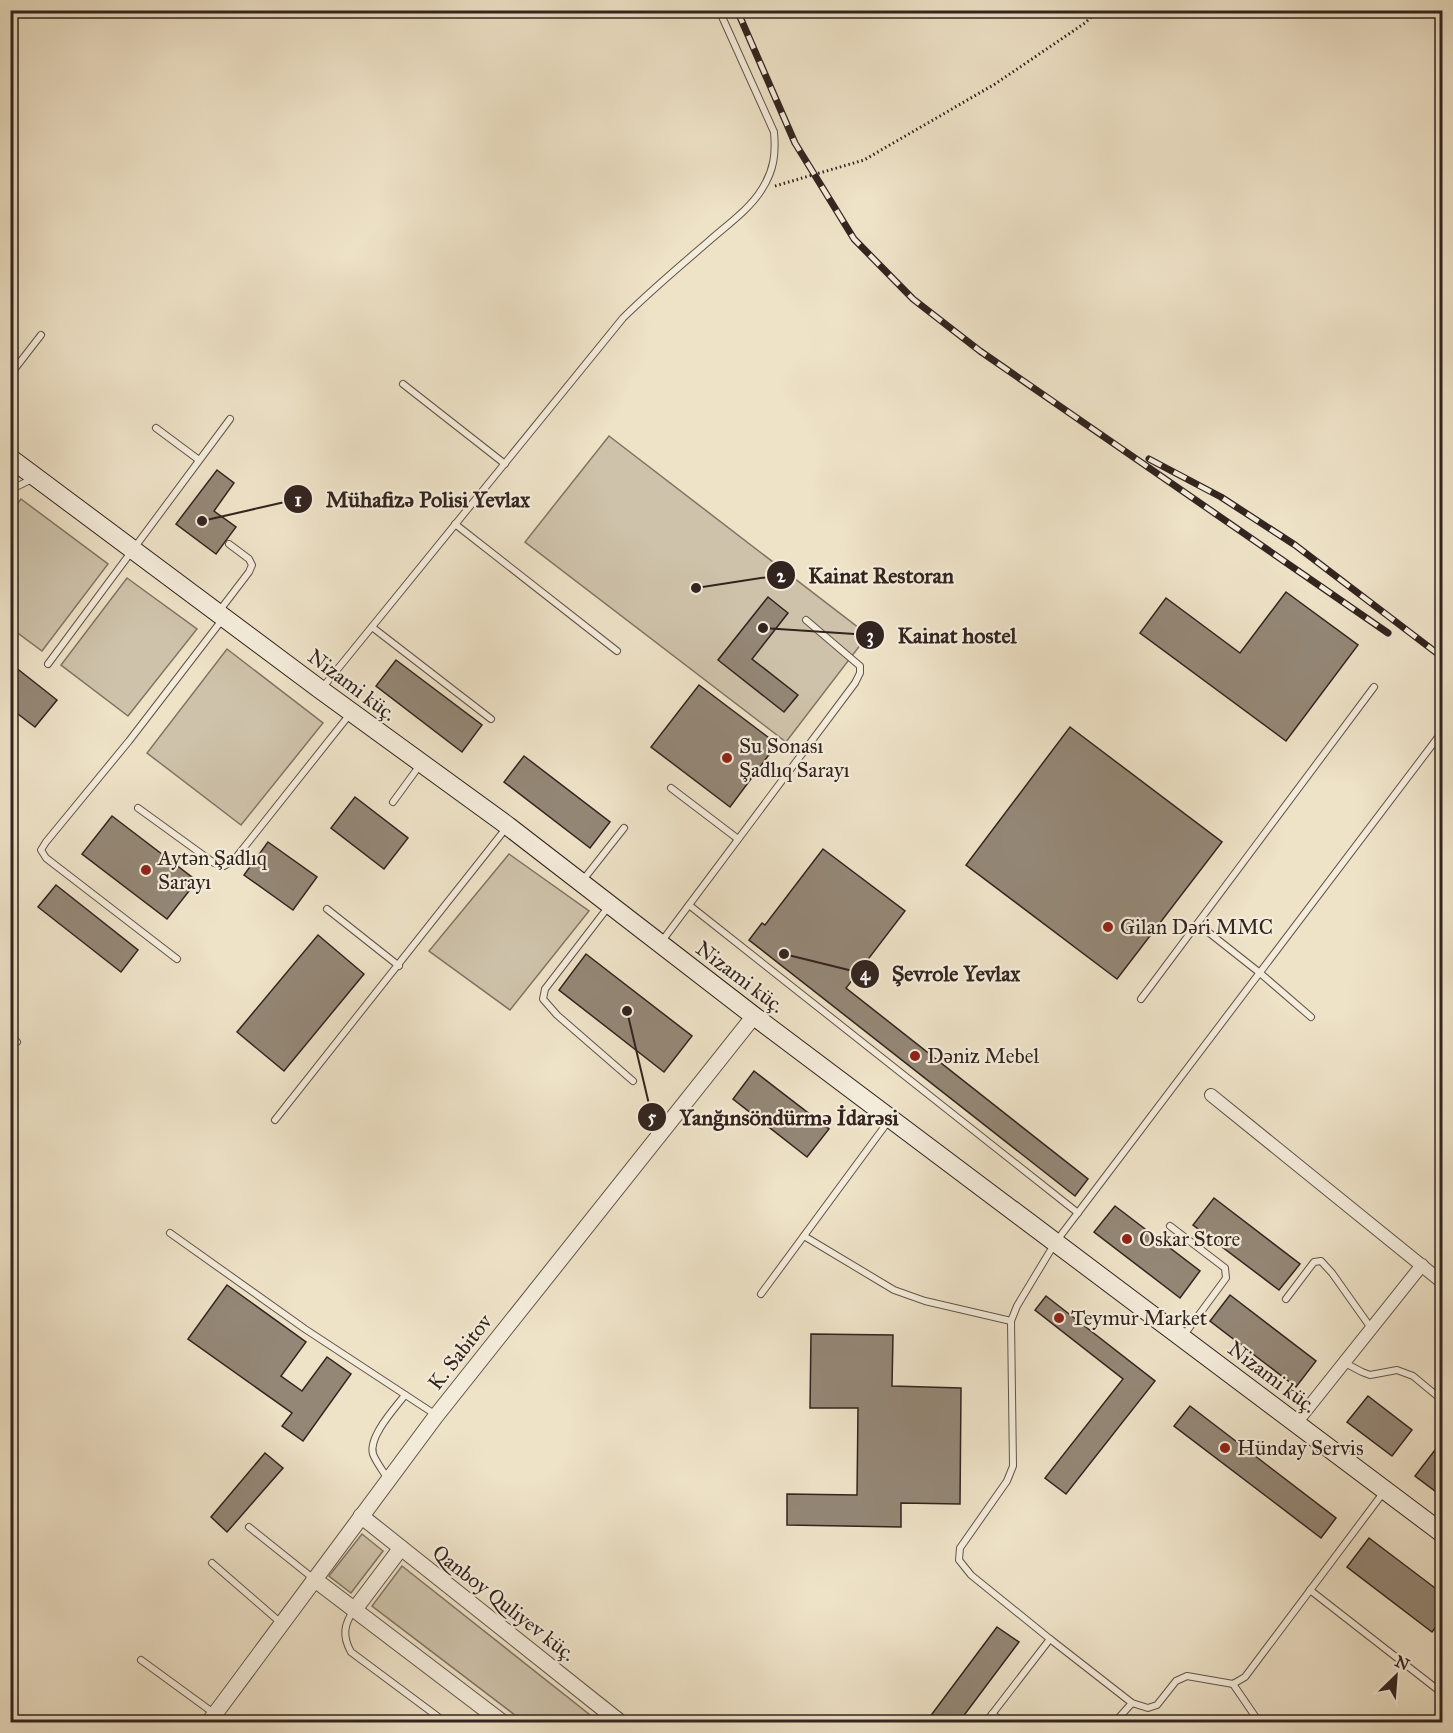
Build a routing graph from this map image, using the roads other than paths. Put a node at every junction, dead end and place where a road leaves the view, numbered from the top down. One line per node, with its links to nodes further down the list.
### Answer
1 (719, 10): 9 (lane)
2 (41, 335): 3 (lane)
3 (10, 375)
4 (403, 384): 9 (lane)
5 (230, 419): 8 (lane)
6 (156, 428): 8 (lane)
7 (10, 458): 10 (main road, Nizami küç.)
8 (199, 460): 14 (lane)
9 (505, 464): 12 (lane)
10 (37, 477): 11 (lane); 14 (main road, Nizami küç.)
11 (10, 490)
12 (455, 524): 17 (lane); 18 (lane)
13 (229, 544): 15 (lane)
14 (132, 550): 15 (main road, Nizami küç.); 19 (lane)
15 (221, 616): 21 (main road, Nizami küç.); 38 (lane)
16 (806, 620): 31 (lane)
17 (372, 627): 21 (lane); 23 (lane)
18 (617, 651)
19 (48, 664)
20 (1374, 687): 36 (lane)
21 (321, 690): 22 (main road, Nizami küç.)
22 (351, 712): 25 (main road, Nizami küç.); 28 (lane)
23 (491, 719)
24 (1443, 732): 40 (lane)
25 (421, 764): 27 (lane); 29 (main road, Nizami küç.)
26 (671, 788): 31 (lane)
27 (393, 802)
28 (138, 808)
29 (508, 826): 32 (main road, Nizami küç.); 39 (lane)
30 (624, 828): 32 (lane)
31 (738, 839): 34 (lane)
32 (581, 883): 33 (main road, Nizami küç.)
33 (610, 905): 37 (main road, Nizami küç.); 46 (lane)
34 (688, 905): 37 (lane); 50 (lane)
35 (327, 909): 39 (lane)
36 (1198, 924): 40 (lane); 41 (lane)
37 (660, 944): 42 (main road, Nizami küç.)
38 (177, 959)
39 (399, 966): 49 (lane)
40 (1260, 973): 43 (lane); 50 (lane)
41 (1141, 999)
42 (754, 1016): 48 (main road, Nizami küç.); 65 (street, K. Sabitov)
43 (1311, 1017)
44 (10, 1035): 45 (lane)
45 (17, 1042)
46 (633, 1081)
47 (1211, 1095): 55 (street)
48 (890, 1119): 53 (lane); 54 (main road, Nizami küç.)
49 (275, 1120)
50 (1078, 1213): 54 (lane)
51 (1170, 1226): 61 (lane)
52 (170, 1233): 63 (lane)
53 (804, 1236): 57 (lane); 59 (lane)
54 (1055, 1243): 59 (lane); 61 (main road, Nizami küç.)
55 (1422, 1265): 56 (street); 60 (street)
56 (1443, 1282)
57 (761, 1294)
58 (1286, 1299): 60 (lane)
59 (1011, 1321): 78 (lane)
60 (1372, 1329): 62 (street)
61 (1182, 1338): 66 (main road, Nizami küç.)
62 (1345, 1363): 64 (lane); 66 (street)
63 (405, 1395): 65 (lane); 67 (lane)
64 (1443, 1400)
65 (436, 1416): 67 (street, K. Sabitov)
66 (1296, 1424): 68 (main road, Nizami küç.)
67 (388, 1480): 69 (street, K. Sabitov)
68 (1386, 1490): 71 (main road, Nizami küç.); 75 (lane)
69 (361, 1516): 72 (street, Qanboy Quliyev küç.); 74 (street, K. Sabitov)
70 (249, 1527): 74 (lane)
71 (1443, 1533)
72 (401, 1548): 76 (street); 87 (street, Qanboy Quliyev küç.)
73 (212, 1563): 77 (lane)
74 (314, 1580): 76 (street); 77 (street, K. Sabitov)
75 (1310, 1590): 80 (lane); 81 (lane)
76 (354, 1609): 85 (lane); 86 (street)
77 (282, 1624): 84 (street, K. Sabitov)
78 (1050, 1639): 82 (lane); 83 (lane)
79 (141, 1660): 84 (lane)
80 (1233, 1684): 82 (lane); 91 (lane)
81 (1443, 1693)
82 (1131, 1703): 90 (lane)
83 (992, 1714): 88 (lane); 89 (lane)
84 (212, 1718)
85 (446, 1722)
86 (502, 1722)
87 (620, 1722)
88 (986, 1722)
89 (1003, 1722)
90 (1115, 1722)
91 (1259, 1722)

